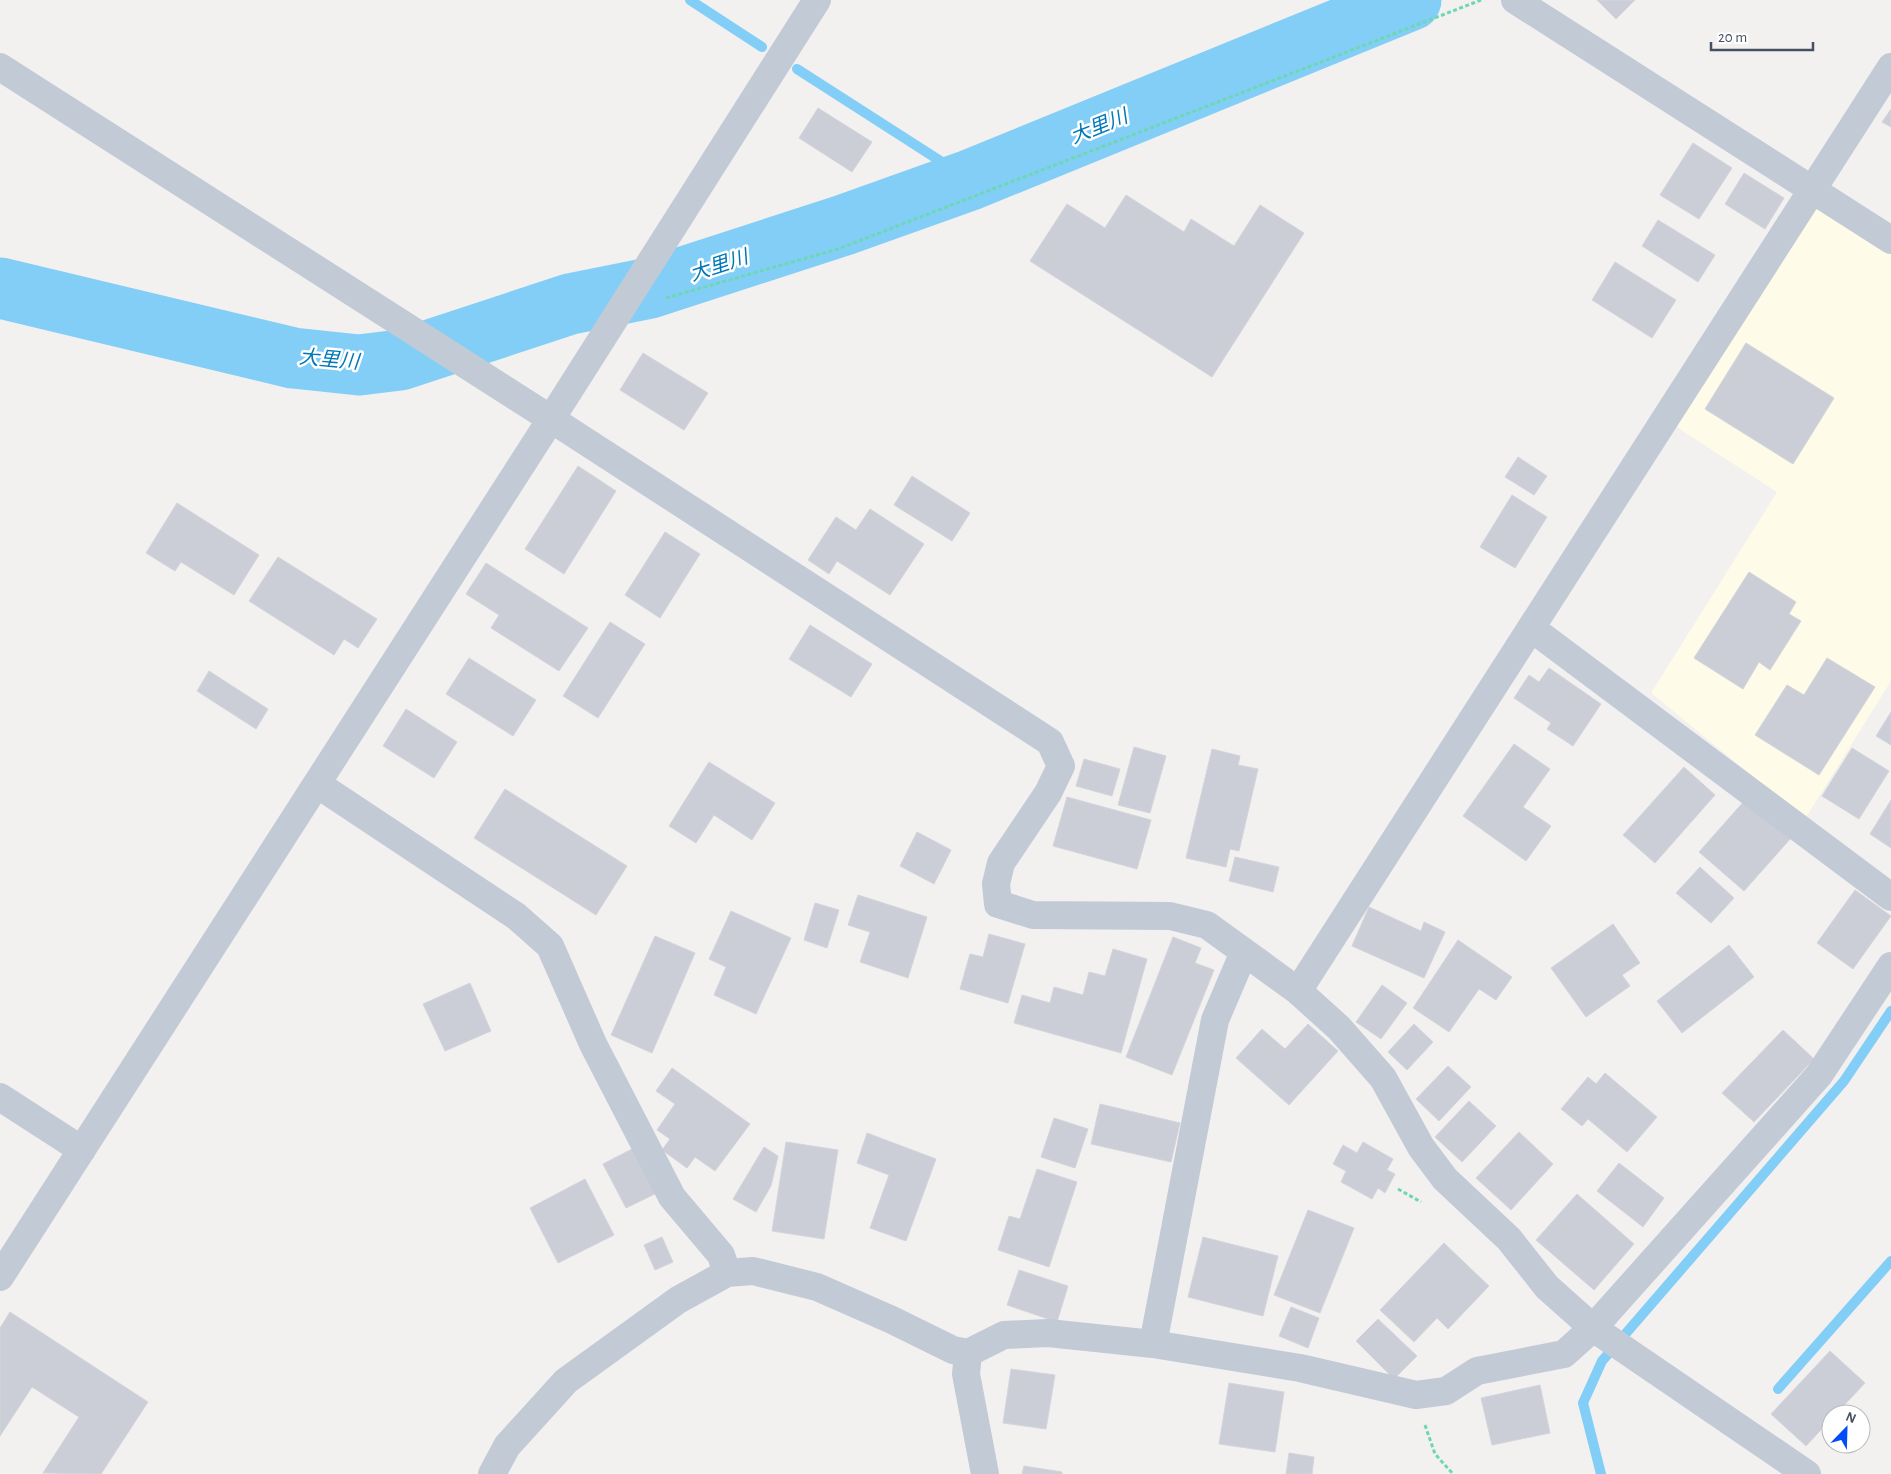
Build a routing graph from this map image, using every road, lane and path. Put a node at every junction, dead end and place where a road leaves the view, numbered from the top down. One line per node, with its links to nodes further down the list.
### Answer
1 (817, 0): 8 (street)
2 (1481, 0): 8 (path)
3 (1515, 0): 6 (street)
4 (0, 67): 9 (street)
5 (1891, 67): 6 (street)
6 (1812, 190): 7 (street); 10 (street)
7 (1891, 240)
8 (619, 312): 9 (street)
9 (551, 419): 11 (street); 13 (street)
10 (1531, 628): 12 (street); 15 (street)
11 (317, 784): 17 (street); 18 (street)
12 (1891, 897)
13 (1244, 952): 15 (street); 21 (street)
14 (1891, 966): 20 (street)
15 (1298, 991): 20 (street)
16 (0, 1097): 17 (street)
17 (82, 1150): 19 (street)
18 (727, 1273): 22 (street); 24 (street)
19 (0, 1278)
20 (1609, 1339): 23 (street); 27 (street)
21 (1154, 1344): 22 (street); 23 (street)
22 (968, 1353): 25 (street)
23 (1416, 1396): 26 (path)
24 (492, 1474)
25 (985, 1474)
26 (1453, 1474)
27 (1807, 1474)

